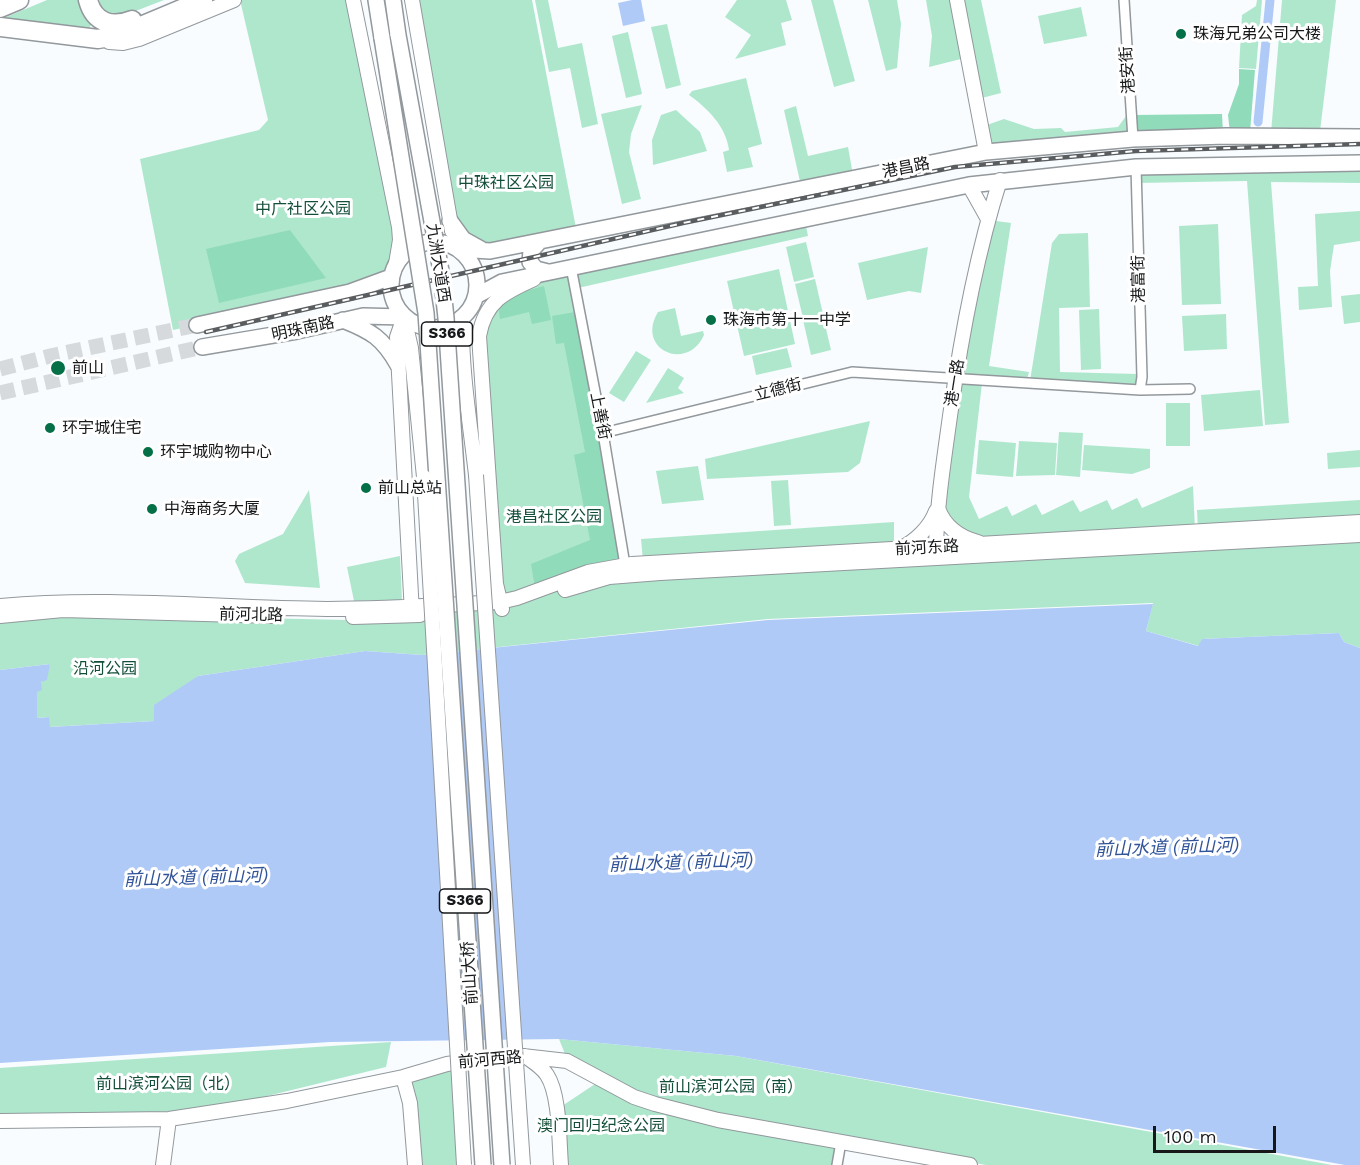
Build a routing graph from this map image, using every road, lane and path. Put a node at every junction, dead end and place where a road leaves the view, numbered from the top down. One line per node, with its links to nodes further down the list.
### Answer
1 (19, 0): 12 (highway)
2 (87, 0): 3 (highway)
3 (184, 0)
4 (203, 0): 14 (highway)
5 (234, 0): 14 (main road)
6 (353, 0): 28 (main road)
7 (376, 0): 52 (main road, 九洲大道西 / S366, bridge)
8 (393, 0): 53 (main road, 九洲大道西 / S366, bridge)
9 (412, 0): 23 (main road)
10 (957, 0): 17 (main road)
11 (1124, 0): 16 (street, 港安街)
12 (0, 8)
13 (0, 27): 14 (highway)
14 (98, 39)
15 (1360, 137): 16 (main road, 港昌路)
16 (1133, 139): 17 (main road, 港昌路)
17 (986, 152): 24 (main road, 港昌路)
18 (1360, 163): 19 (main road, 港昌路)
19 (1136, 167): 20 (main road, 港昌路); 39 (street, 港富街)
20 (1000, 180): 21 (main road, 港昌路); 22 (main road, 港一路)
21 (969, 185): 22 (main road); 27 (main road, 港昌路)
22 (988, 219): 37 (main road, 港一路)
23 (450, 221): 25 (main road); 26 (main road)
24 (539, 242): 26 (main road, 港昌路); 29 (main road)
25 (459, 249): 26 (main road, 港昌路); 28 (main road); 30 (main road)
26 (490, 251)
27 (571, 267): 29 (main road, 港昌路); 40 (street, 上善街)
28 (394, 270): 31 (main road); 34 (main road, 明珠南路)
29 (549, 272): 30 (main road, 港昌路); 49 (main road)
30 (476, 296): 32 (main road)
31 (404, 317): 32 (main road); 33 (main road, 明珠南路); 36 (main road); 61 (main road, bridge)
32 (462, 318): 64 (main road, bridge)
33 (343, 320): 35 (main road, 明珠南路); 36 (main road)
34 (197, 325)
35 (202, 347)
36 (399, 365): 50 (main road)
37 (955, 378): 39 (street); 40 (street, 立德街); 41 (main road, 港一路)
38 (1190, 389): 39 (street)
39 (1140, 390)
40 (603, 433): 47 (street, 上善街)
41 (937, 506): 44 (main road); 45 (main road, 港一路); 46 (main road)
42 (1360, 522): 44 (main road, 前河东路)
43 (1360, 535): 49 (main road, 前河东路)
44 (1001, 544): 45 (main road, 前河东路)
45 (936, 548): 46 (main road, 前河东路)
46 (896, 550): 47 (main road, 前河东路)
47 (625, 565): 49 (main road, 前河东路)
48 (0, 606): 50 (main road, 前河北路)
49 (501, 606): 50 (main road, 前河北路)
50 (412, 611): 51 (main road, 前河北路)
51 (0, 616)
52 (446, 636): 62 (main road, 前山大桥 / S366, bridge)
53 (467, 637): 63 (main road, 前山大桥 / S366, bridge)
54 (524, 1056): 55 (main road, 前河西路); 58 (main road, 前河西路); 65 (main road)
55 (404, 1077): 56 (main road, 前河西路); 60 (main road)
56 (169, 1119): 57 (main road, 前河西路); 59 (main road)
57 (0, 1121)
58 (841, 1142): 66 (street); 67 (main road, 前河西路)
59 (163, 1165)
60 (415, 1165)
61 (464, 1165)
62 (483, 1165)
63 (502, 1165)
64 (524, 1165)
65 (561, 1165)
66 (837, 1165)
67 (970, 1165)

